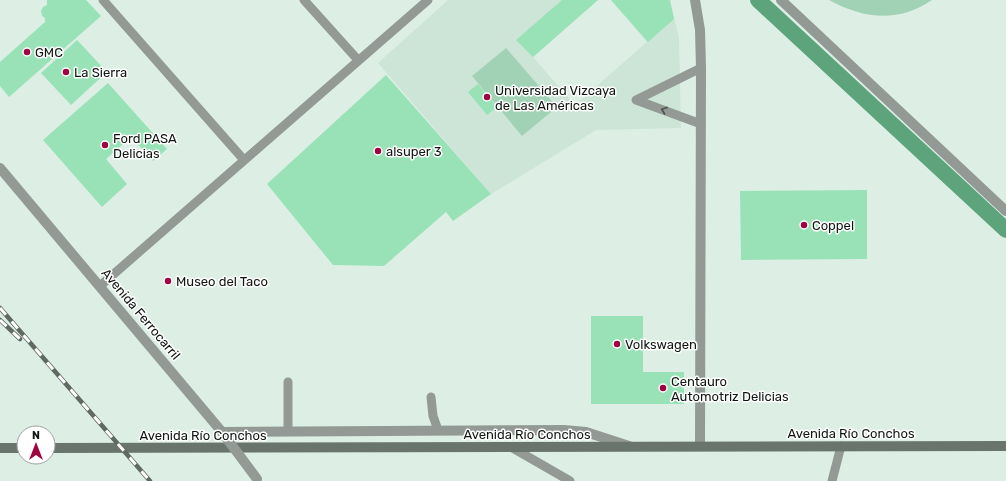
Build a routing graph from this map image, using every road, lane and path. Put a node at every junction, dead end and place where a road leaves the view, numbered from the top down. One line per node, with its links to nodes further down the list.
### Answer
1 (103, 0): 9 (lane)
2 (304, 0): 6 (lane)
3 (428, 0): 6 (lane)
4 (695, 0): 7 (street)
5 (781, 0): 11 (street)
6 (358, 60): 9 (lane)
7 (700, 68): 8 (street); 8 (lane, one-way to 7)
8 (701, 124): 19 (street)
9 (244, 160): 12 (lane)
10 (0, 168): 12 (street, Avenida Ferrocarril)
11 (1006, 211)
12 (100, 286): 17 (street, Avenida Ferrocarril)
13 (288, 382): 16 (lane)
14 (431, 397): 15 (lane)
15 (438, 430): 16 (street); 18 (street)
16 (288, 431): 17 (street)
17 (222, 432): 26 (street, Avenida Ferrocarril, bridge)
18 (630, 446): 19 (main road, Avenida Río Conchos); 22 (main road, Avenida Río Conchos)
19 (700, 446): 20 (main road, Avenida Río Conchos)
20 (841, 446): 21 (main road, Avenida Río Conchos); 28 (lane)
21 (1006, 446)
22 (511, 447): 25 (main road, Avenida Río Conchos); 27 (lane)
23 (0, 448): 24 (main road)
24 (16, 448)
25 (56, 448)
26 (258, 480)
27 (570, 481)
28 (832, 481)

